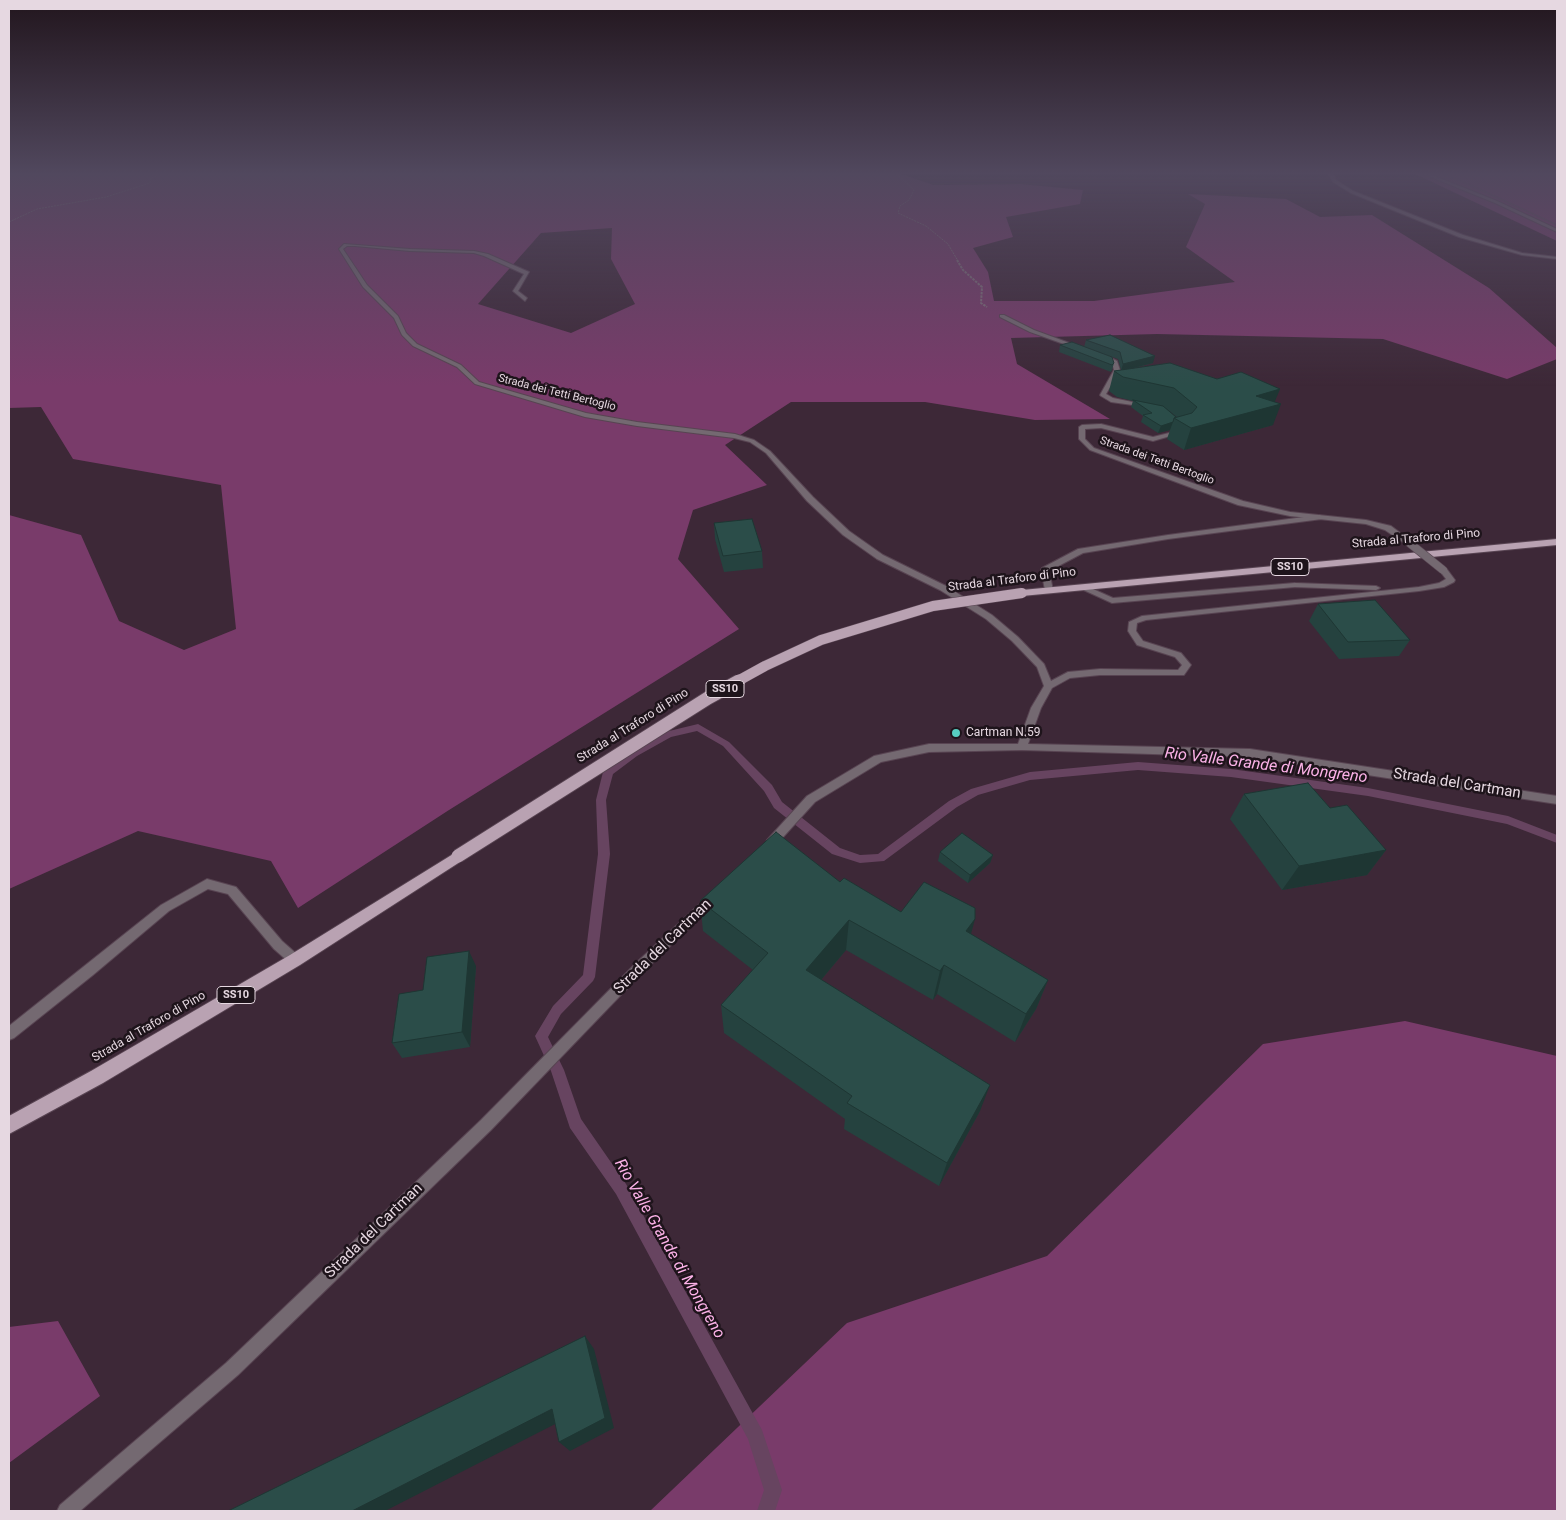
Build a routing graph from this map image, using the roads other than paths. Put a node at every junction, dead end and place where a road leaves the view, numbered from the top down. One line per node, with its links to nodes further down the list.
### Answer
1 (1488, 244): 2 (street)
2 (1557, 258)
3 (525, 299): 14 (street, Strada dei Tetti Bertoglio)
4 (1002, 316): 5 (street)
5 (1086, 350)
6 (1094, 352): 7 (street)
7 (1155, 408)
8 (1184, 426): 9 (street, Strada dei Tetti Bertoglio)
9 (1318, 517): 12 (street, Strada dei Tetti Bertoglio, bridge); 13 (street)
10 (1557, 542): 11 (main road, Strada al Traforo di Pino / SS10)
11 (1081, 587): 12 (street, Strada dei Tetti Bertoglio); 13 (main road, Strada al Traforo di Pino / SS10)
12 (1419, 589): 14 (street, Strada dei Tetti Bertoglio)
13 (1049, 590): 19 (main road, Strada al Traforo di Pino / SS10, bridge)
14 (1050, 686): 15 (street)
15 (1022, 747): 16 (street, Strada del Cartman); 17 (street, Strada del Cartman)
16 (1557, 800)
17 (760, 854)
18 (717, 894): 22 (street, Strada del Cartman)
19 (295, 960): 20 (street); 21 (main road, Strada al Traforo di Pino / SS10)
20 (9, 1034)
21 (9, 1126)
22 (69, 1509)

